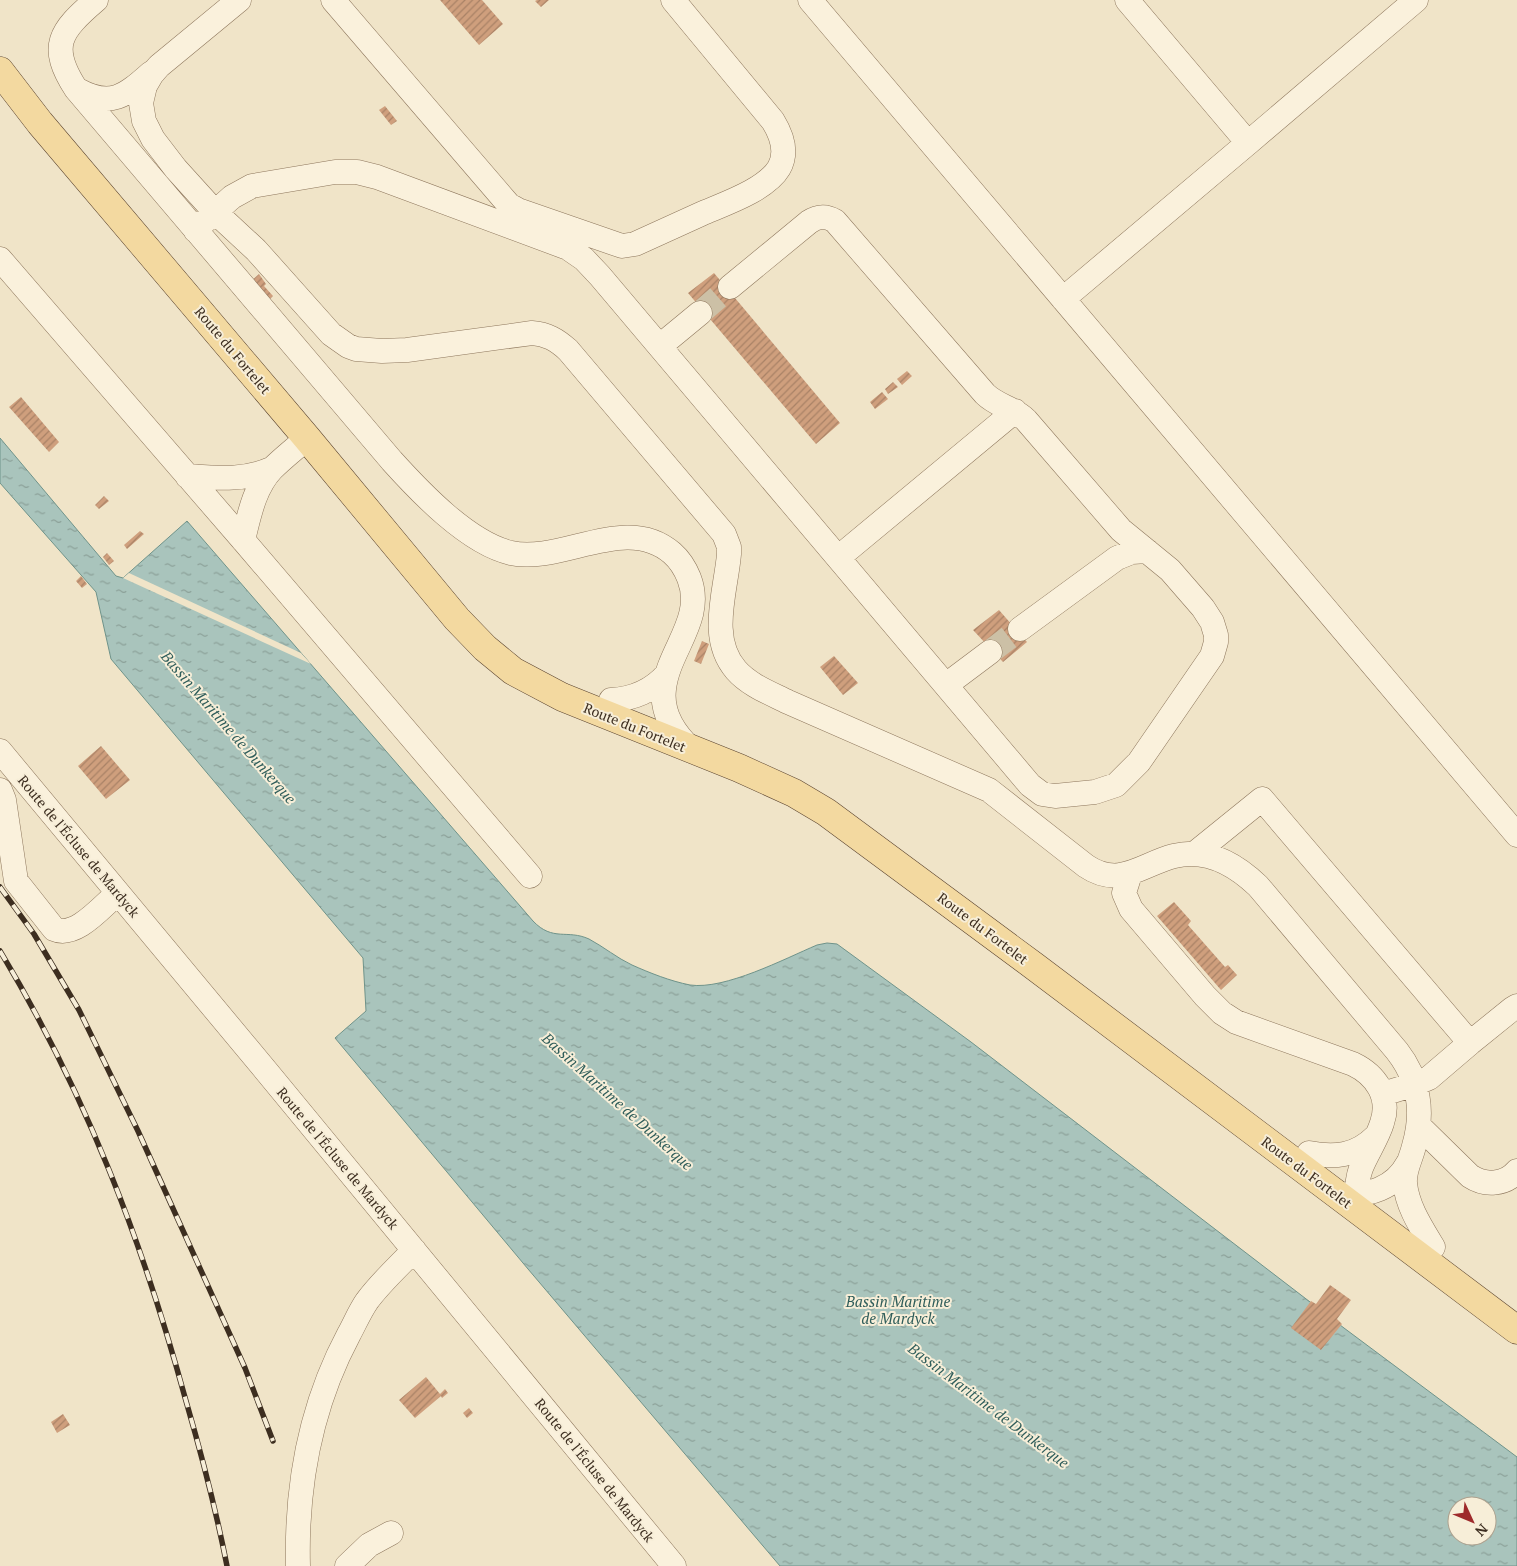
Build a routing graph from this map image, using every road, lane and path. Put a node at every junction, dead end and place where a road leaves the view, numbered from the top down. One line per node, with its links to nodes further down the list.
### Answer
1 (96, 0): 11 (street)
2 (239, 0): 8 (street)
3 (333, 0): 4 (street)
4 (672, 0)
5 (810, 0): 18 (street)
6 (1127, 0): 13 (street)
7 (1416, 0): 13 (street)
8 (159, 66): 11 (street); 14 (street)
9 (0, 71): 12 (main road, Route du Fortelet)
10 (0, 84): 12 (main road, Route du Fortelet)
11 (76, 89): 15 (street)
12 (40, 123): 22 (main road, Route du Fortelet)
13 (1248, 143): 18 (street)
14 (215, 212): 15 (street); 20 (street); 40 (street)
15 (195, 230): 31 (street)
16 (0, 258): 24 (street)
17 (730, 287): 21 (street)
18 (1063, 299): 38 (street)
19 (700, 313): 20 (street)
20 (660, 346): 27 (street)
21 (1015, 411): 26 (street); 27 (street)
22 (307, 438): 23 (street); 28 (main road, Route du Fortelet)
23 (271, 470): 24 (street); 25 (street)
24 (187, 476): 25 (street)
25 (243, 540): 41 (street)
26 (1147, 551): 29 (street); 32 (street)
27 (839, 557): 32 (street)
28 (424, 578): 33 (main road, Route du Fortelet); 35 (main road, Route du Fortelet)
29 (1020, 629)
30 (990, 652): 32 (street)
31 (667, 674): 33 (street); 34 (street)
32 (946, 685)
33 (612, 700): 34 (main road, Route du Fortelet)
34 (671, 724): 35 (street); 49 (main road, Route du Fortelet)
35 (691, 749): 52 (main road, Route du Fortelet)
36 (0, 751): 42 (street, Route de l'Écluse de Mardyck)
37 (0, 790): 42 (street)
38 (1517, 835)
39 (1194, 854): 40 (street); 44 (street); 45 (street)
40 (1130, 874): 46 (street)
41 (530, 876)
42 (118, 893): 54 (street, Route de l'Écluse de Mardyck)
43 (1517, 1006): 44 (street)
44 (1470, 1043): 45 (street)
45 (1415, 1084): 46 (street); 47 (street)
46 (1382, 1094): 48 (street)
47 (1419, 1126): 50 (street); 51 (street)
48 (1375, 1138): 49 (street); 52 (street)
49 (1309, 1154): 52 (main road, Route du Fortelet)
50 (1408, 1163): 52 (street); 53 (street)
51 (1517, 1171)
52 (1354, 1196): 53 (main road, Route du Fortelet); 56 (main road, Route du Fortelet)
53 (1433, 1246): 55 (main road, Route du Fortelet)
54 (414, 1250): 58 (street); 60 (street, Route de l'Écluse de Mardyck)
55 (1517, 1309)
56 (1517, 1330)
57 (391, 1533): 59 (street)
58 (298, 1566)
59 (347, 1566)
60 (674, 1566)

